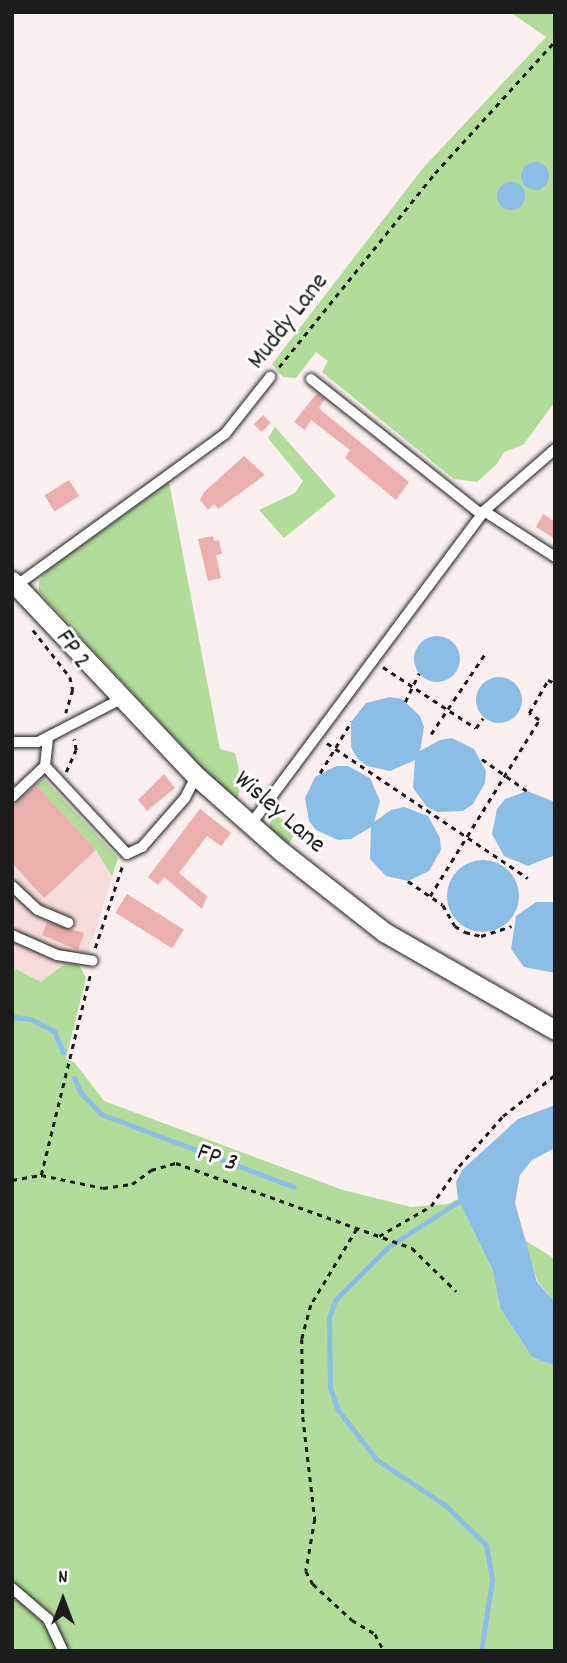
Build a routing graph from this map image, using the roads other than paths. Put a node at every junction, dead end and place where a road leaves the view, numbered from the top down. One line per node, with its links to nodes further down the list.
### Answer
1 (271, 377): 6 (lane, Muddy Lane)
2 (310, 379): 4 (lane)
3 (555, 449): 4 (lane)
4 (482, 513): 5 (lane); 13 (lane)
5 (555, 557)
6 (15, 583): 7 (street, Wisley Lane)
7 (123, 698): 8 (lane); 11 (street, Wisley Lane)
8 (48, 737): 9 (lane); 10 (lane)
9 (12, 742)
10 (45, 766): 11 (lane); 12 (lane)
11 (196, 775): 13 (street, Wisley Lane)
12 (12, 797)
13 (251, 824): 18 (street, Wisley Lane)
14 (12, 886): 15 (lane)
15 (68, 923)
16 (12, 935): 17 (lane)
17 (93, 961)
18 (555, 1030)
19 (12, 1588): 20 (lane)
20 (63, 1651)

